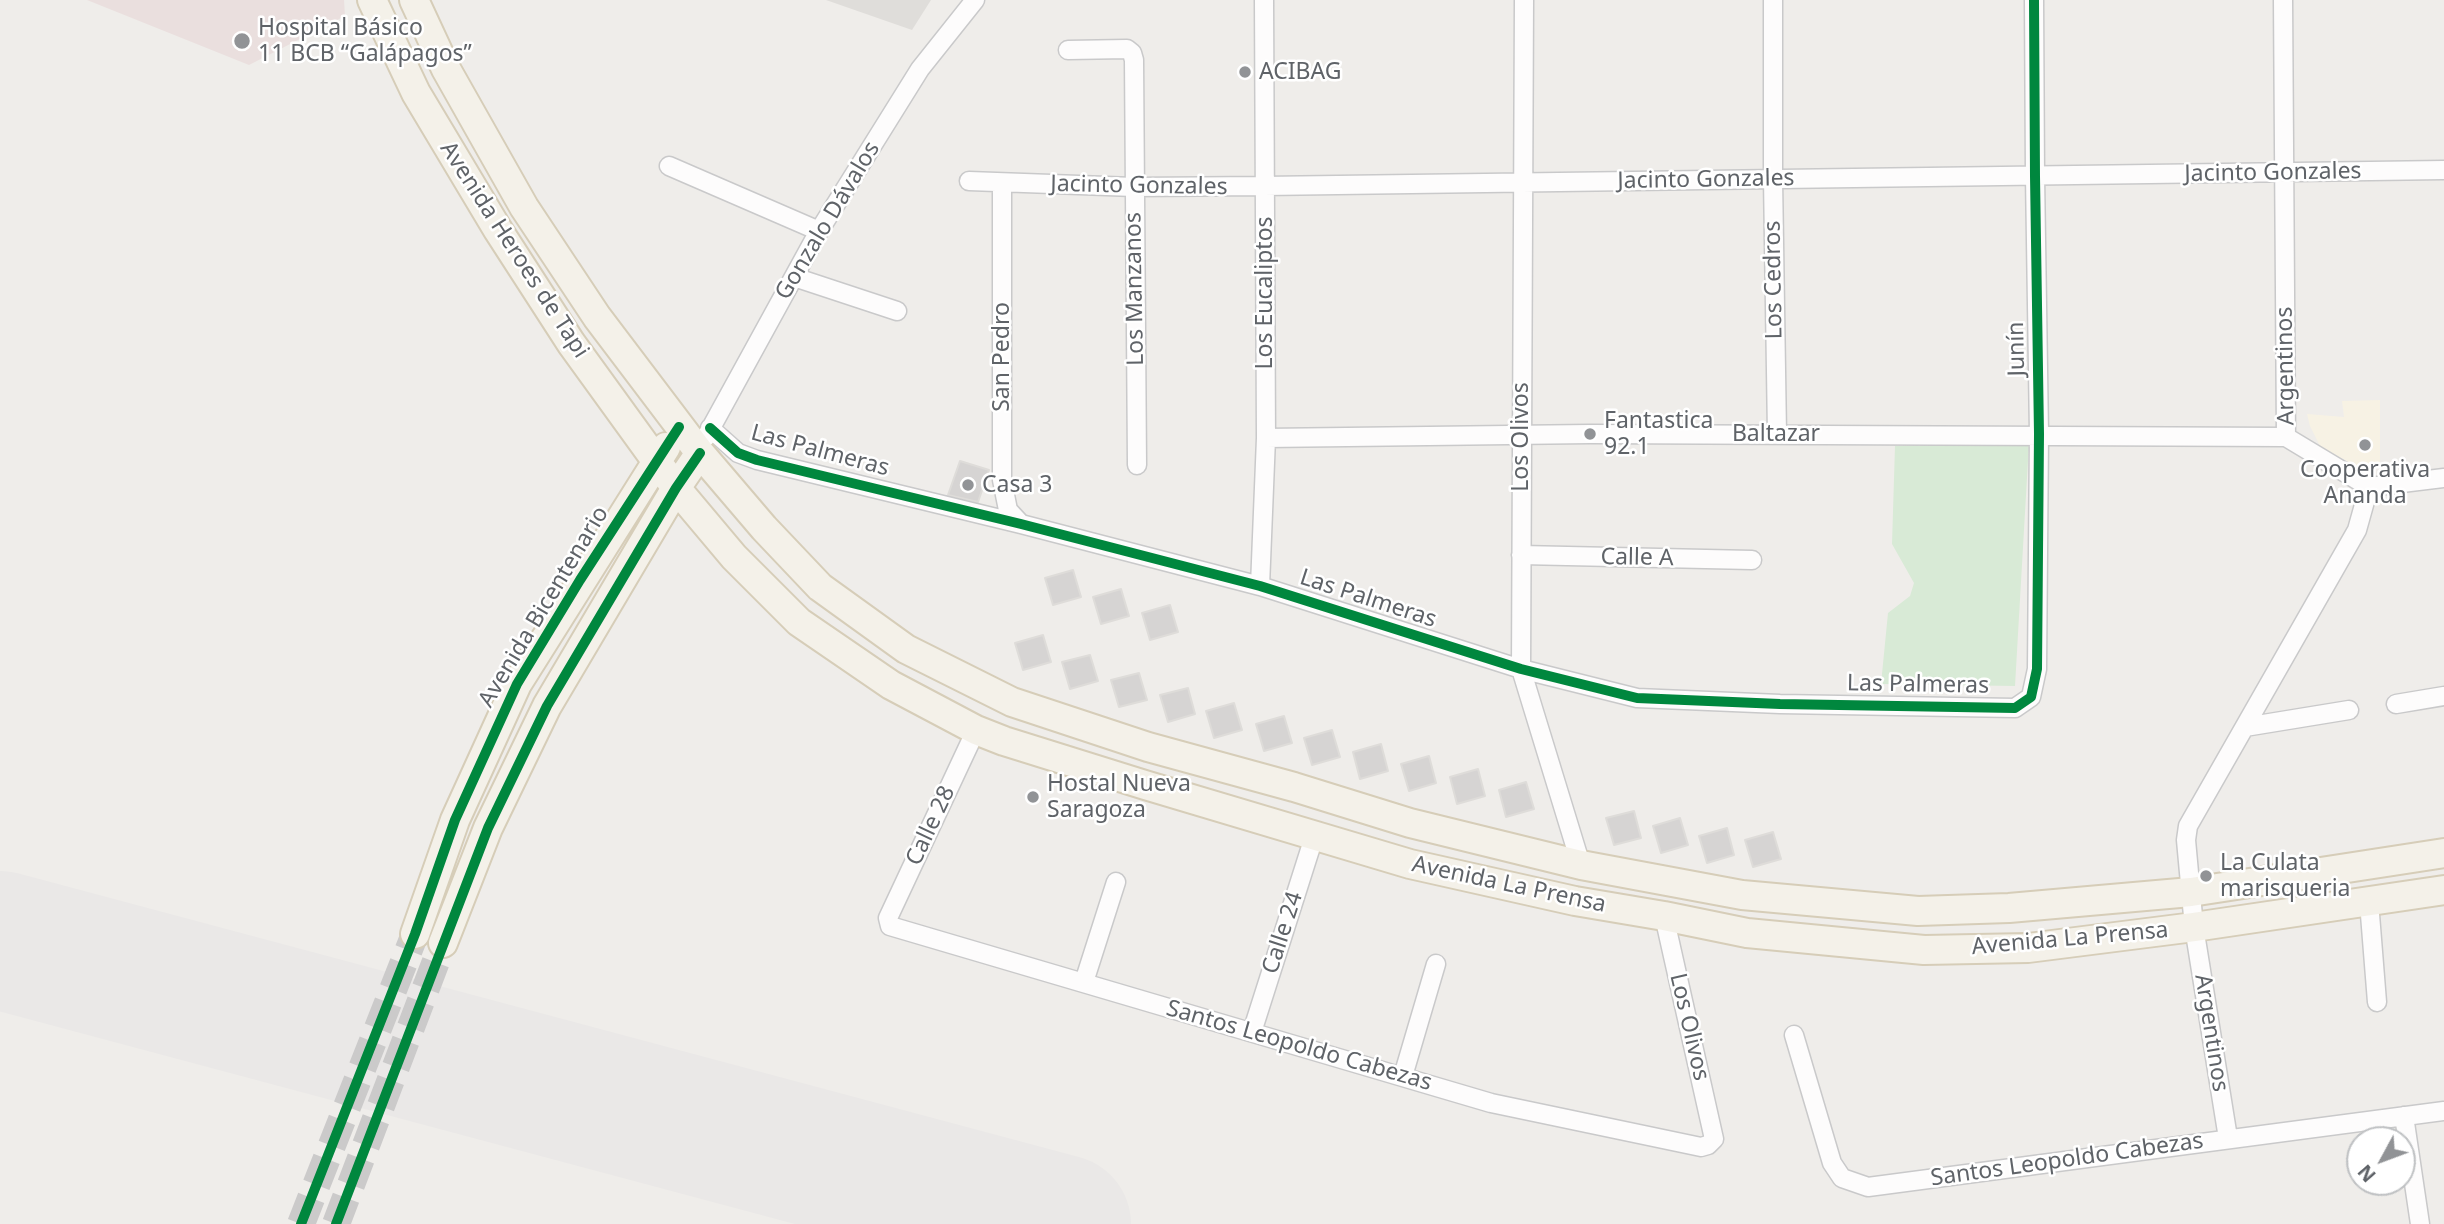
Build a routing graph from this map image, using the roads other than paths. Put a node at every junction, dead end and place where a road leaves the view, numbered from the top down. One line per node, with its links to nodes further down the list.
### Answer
1 (372, 0): 30 (main road, Avenida Heroes de Tapi)
2 (414, 0): 23 (main road, Avenida Heroes de Tapi)
3 (975, 0): 20 (street, Gonzalo Dávalos)
4 (1264, 0): 18 (street, Los Eucaliptos)
5 (1524, 0): 16 (street, Los Olivos)
6 (1773, 0): 14 (street, Los Cedros)
7 (2035, 0): 13 (street, Junín)
8 (2283, 0): 12 (street, Argentinos)
9 (1068, 50): 19 (street, Los Manzanos)
10 (669, 166): 20 (street)
11 (2444, 170): 12 (street, Jacinto Gonzales)
12 (2284, 173): 13 (street, Jacinto Gonzales); 27 (street, Argentinos)
13 (2035, 176): 14 (street, Jacinto Gonzales); 25 (street, Junín)
14 (1773, 179): 16 (street, Jacinto Gonzales); 24 (street, Los Cedros)
15 (969, 181): 17 (street, Jacinto Gonzales)
16 (1524, 183): 18 (street, Jacinto Gonzales); 26 (street, Los Olivos)
17 (1002, 184): 19 (street, Jacinto Gonzales); 35 (street, San Pedro)
18 (1264, 186): 19 (street, Jacinto Gonzales); 28 (street, Los Eucaliptos)
19 (1134, 187): 31 (street, Los Manzanos)
20 (819, 231): 21 (street, Gonzalo Dávalos)
21 (794, 277): 22 (street); 29 (street, Gonzalo Dávalos)
22 (897, 311)
23 (679, 427): 29 (main road, Avenida Heroes de Tapi); 30 (main road, Avenida Bicentenario)
24 (1777, 434): 25 (street, Baltazar); 26 (street, Baltazar)
25 (2039, 434): 27 (street, Baltazar); 41 (street, Junín)
26 (1521, 435): 28 (street, Baltazar); 36 (street, Los Olivos)
27 (2286, 437): 33 (street, Argentinos)
28 (1266, 438): 38 (street, Los Eucaliptos)
29 (705, 440): 34 (main road); 35 (street, Las Palmeras); 48 (main road, Avenida La Prensa)
30 (656, 462): 34 (main road, Avenida Heroes de Tapi); 56 (main road, Avenida Bicentenario)
31 (1137, 465)
32 (2444, 478): 33 (street)
33 (2369, 487): 44 (street)
34 (676, 488): 45 (main road, Avenida La Prensa); 57 (main road)
35 (1021, 524): 38 (street, Las Palmeras)
36 (1521, 555): 37 (street, Calle A); 39 (street, Los Olivos)
37 (1752, 561)
38 (1260, 586): 39 (street, Las Palmeras)
39 (1521, 669): 41 (street, Las Palmeras); 48 (street, Los Olivos)
40 (2444, 696): 42 (street)
41 (2031, 697)
42 (2396, 704)
43 (2349, 710): 44 (street)
44 (2245, 727): 51 (street)
45 (976, 730): 46 (main road, Avenida La Prensa); 54 (street, Calle 28)
46 (1315, 834): 53 (main road, Avenida La Prensa); 61 (street, Calle 24)
47 (2444, 853): 51 (main road, Avenida La Prensa)
48 (1581, 864): 51 (main road, Avenida La Prensa)
49 (1116, 882): 59 (street)
50 (2444, 890): 52 (main road, Avenida La Prensa)
51 (2191, 891): 55 (street, Argentinos)
52 (2369, 902): 55 (main road, Avenida La Prensa); 60 (street)
53 (1664, 916): 55 (main road, Avenida La Prensa); 67 (street, Los Olivos)
54 (888, 922): 59 (street, Santos Leopoldo Cabezas)
55 (2194, 927): 66 (street, Argentinos)
56 (415, 934)
57 (443, 943)
58 (1436, 964): 63 (street)
59 (1084, 982): 61 (street, Santos Leopoldo Cabezas)
60 (2377, 1002)
61 (1252, 1032): 63 (street, Santos Leopoldo Cabezas)
62 (1794, 1035): 66 (street, Santos Leopoldo Cabezas)
63 (1403, 1076): 67 (street, Santos Leopoldo Cabezas)
64 (2444, 1111): 65 (street, Santos Leopoldo Cabezas)
65 (2404, 1116): 66 (street, Santos Leopoldo Cabezas); 68 (street)
66 (2228, 1138)
67 (1714, 1139)
68 (2420, 1224)

